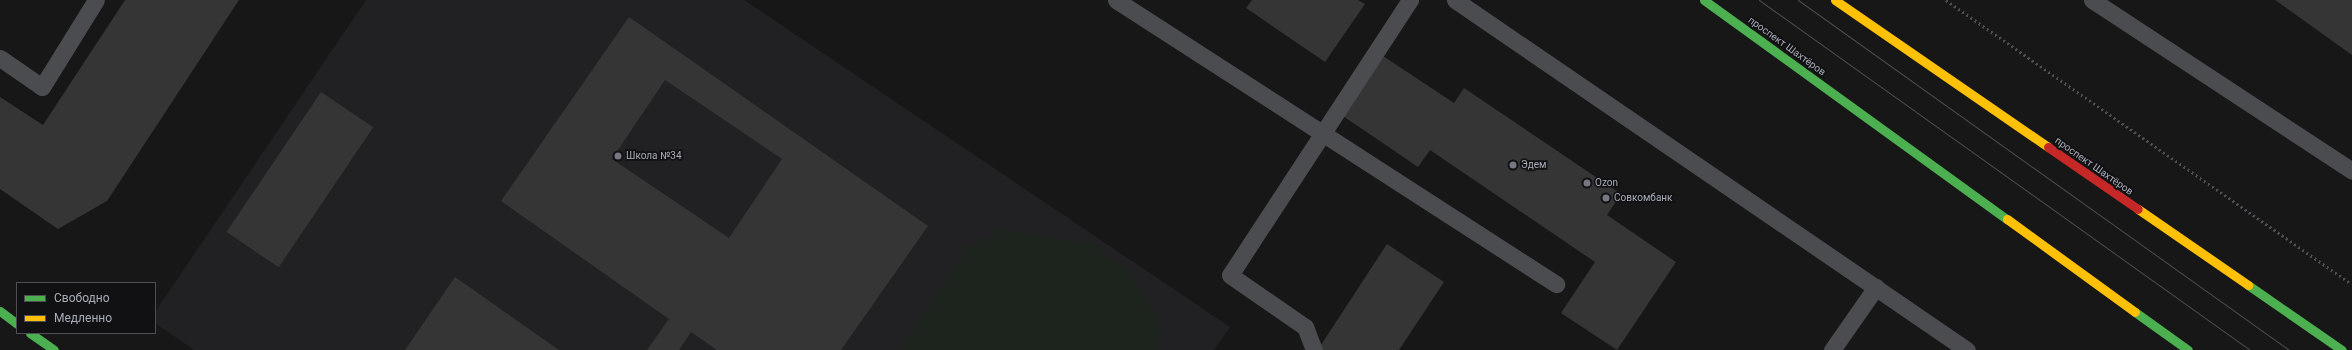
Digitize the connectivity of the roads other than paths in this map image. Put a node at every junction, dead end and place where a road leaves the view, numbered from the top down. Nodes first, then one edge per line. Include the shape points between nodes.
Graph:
1 (96, 0) edge
2 (1116, 0) edge
3 (1410, 0) edge
4 (1455, 0) edge
5 (1704, 0) edge
6 (1835, 0) edge
7 (2092, 0) edge
8 (0, 58) edge
9 (1322, 134) junction
10 (2352, 171) edge
11 (1556, 284) dead end
12 (1876, 287) junction
13 (0, 311) edge
14 (16, 323) edge
15 (31, 334) edge
16 (54, 350) edge
17 (1314, 350) edge
18 (1832, 350) edge
19 (1967, 350) edge
20 (2188, 350) edge
21 (2342, 350) edge

1 - 8 lane via 42,87
2 - 9 lane
3 - 9 lane
4 - 12 lane
5 - 20 main road, проспект Шахтёров
6 - 21 main road, проспект Шахтёров
7 - 10 lane
9 - 11 lane
9 - 17 lane via 1230,275 1305,327
12 - 18 lane
12 - 19 lane
13 - 14 main road
15 - 16 main road

